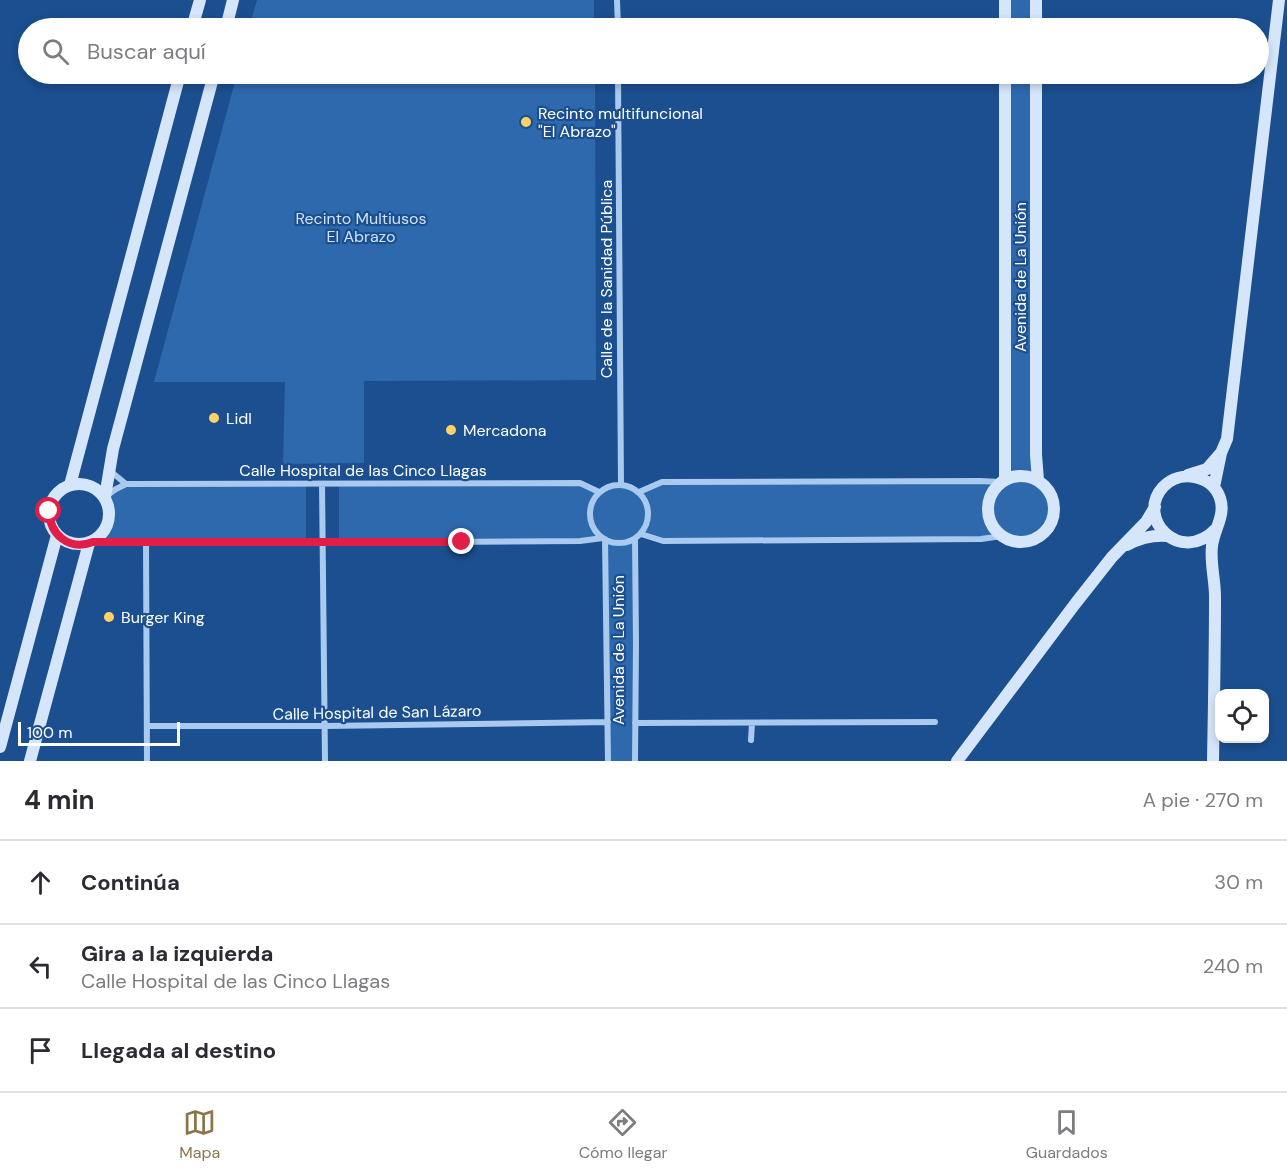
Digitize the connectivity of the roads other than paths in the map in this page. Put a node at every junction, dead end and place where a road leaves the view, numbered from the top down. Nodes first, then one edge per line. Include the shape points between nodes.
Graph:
1 (200, 0) edge
2 (233, 0) edge
3 (617, 0) edge
4 (1005, 0) edge
5 (1036, 0) edge
6 (1279, 0) edge
7 (195, 18) edge
8 (228, 18) edge
9 (618, 18) edge
10 (1005, 18) edge
11 (1036, 18) edge
12 (177, 84) edge
13 (210, 84) edge
14 (618, 84) edge
15 (1005, 84) edge
16 (1036, 84) edge
17 (1221, 453) junction
18 (109, 470) junction
19 (1184, 477) junction
20 (1038, 480) junction
21 (1003, 481) junction
22 (126, 484) junction
23 (322, 484) junction
24 (621, 484) junction
25 (70, 485) junction
26 (1214, 487) junction
27 (599, 492) junction
28 (639, 492) junction
29 (105, 497) junction
30 (1155, 507) junction
31 (1216, 529) junction
32 (641, 534) junction
33 (57, 535) junction
34 (1002, 536) junction
35 (1167, 536) junction
36 (604, 539) junction
37 (635, 539) junction
38 (322, 542) junction
39 (91, 543) junction
40 (146, 543) junction
41 (1188, 543) junction
42 (1112, 557) junction
43 (1213, 571) junction
44 (608, 722) junction
45 (935, 722) dead end
46 (635, 723) junction
47 (752, 723) junction
48 (147, 726) junction
49 (325, 726) junction
50 (751, 740) dead end
51 (0, 747) edge
52 (30, 761) edge
53 (147, 761) edge
54 (324, 761) edge
55 (608, 761) edge
56 (634, 761) edge
57 (957, 761) edge
58 (1213, 761) edge

1 - 7 main road
2 - 8 main road
3 - 9 street
4 - 10 main road
5 - 11 main road
6 - 17 main road via 1227,439
12 - 25 main road
13 - 18 main road
14 - 24 street, Calle de la Sanidad Pública
15 - 21 main road, Avenida de La Unión
16 - 20 main road, Avenida de La Unión
17 - 19 main road via 1207,469
17 - 26 main road
18 - 22 street
18 - 29 main road
19 - 26 main road via 1195,476
19 - 30 main road via 1164,486
20 - 21 main road via 1019,475
20 - 34 main road via 1052,496 1054,507 1046,531 1026,542
21 - 28 street via 662,482
21 - 34 main road via 991,492 987,503 988,517
22 - 23 street, Calle Hospital de las Cinco Llagas
22 - 29 street
23 - 27 street, Calle Hospital de las Cinco Llagas via 580,483
23 - 38 street
24 - 27 street
24 - 28 street
25 - 29 main road via 95,488
25 - 33 main road via 51,502 50,519
26 - 31 main road via 1222,508
27 - 36 street via 593,499 590,517 592,526
28 - 32 street via 649,517
29 - 39 main road via 109,522
30 - 35 main road via 1160,528
30 - 42 main road
31 - 41 main road via 1199,542
31 - 43 main road
32 - 34 street via 663,542
32 - 37 street
33 - 39 main road via 77,545
33 - 51 main road
35 - 41 main road
35 - 42 main road via 1134,541
36 - 37 street via 620,543
36 - 38 street
36 - 44 street, Avenida de La Unión
37 - 46 street, Avenida de La Unión
38 - 40 street
38 - 49 street
39 - 40 street
39 - 52 main road
40 - 48 street
41 - 43 main road via 1205,557
42 - 57 main road
43 - 58 main road
44 - 49 street, Calle Hospital de San Lázaro
44 - 55 street, Avenida de La Unión
45 - 47 street
46 - 47 street
46 - 56 street, Avenida de La Unión
47 - 50 street
48 - 49 street, Calle Hospital de San Lázaro
48 - 53 street
49 - 54 street

